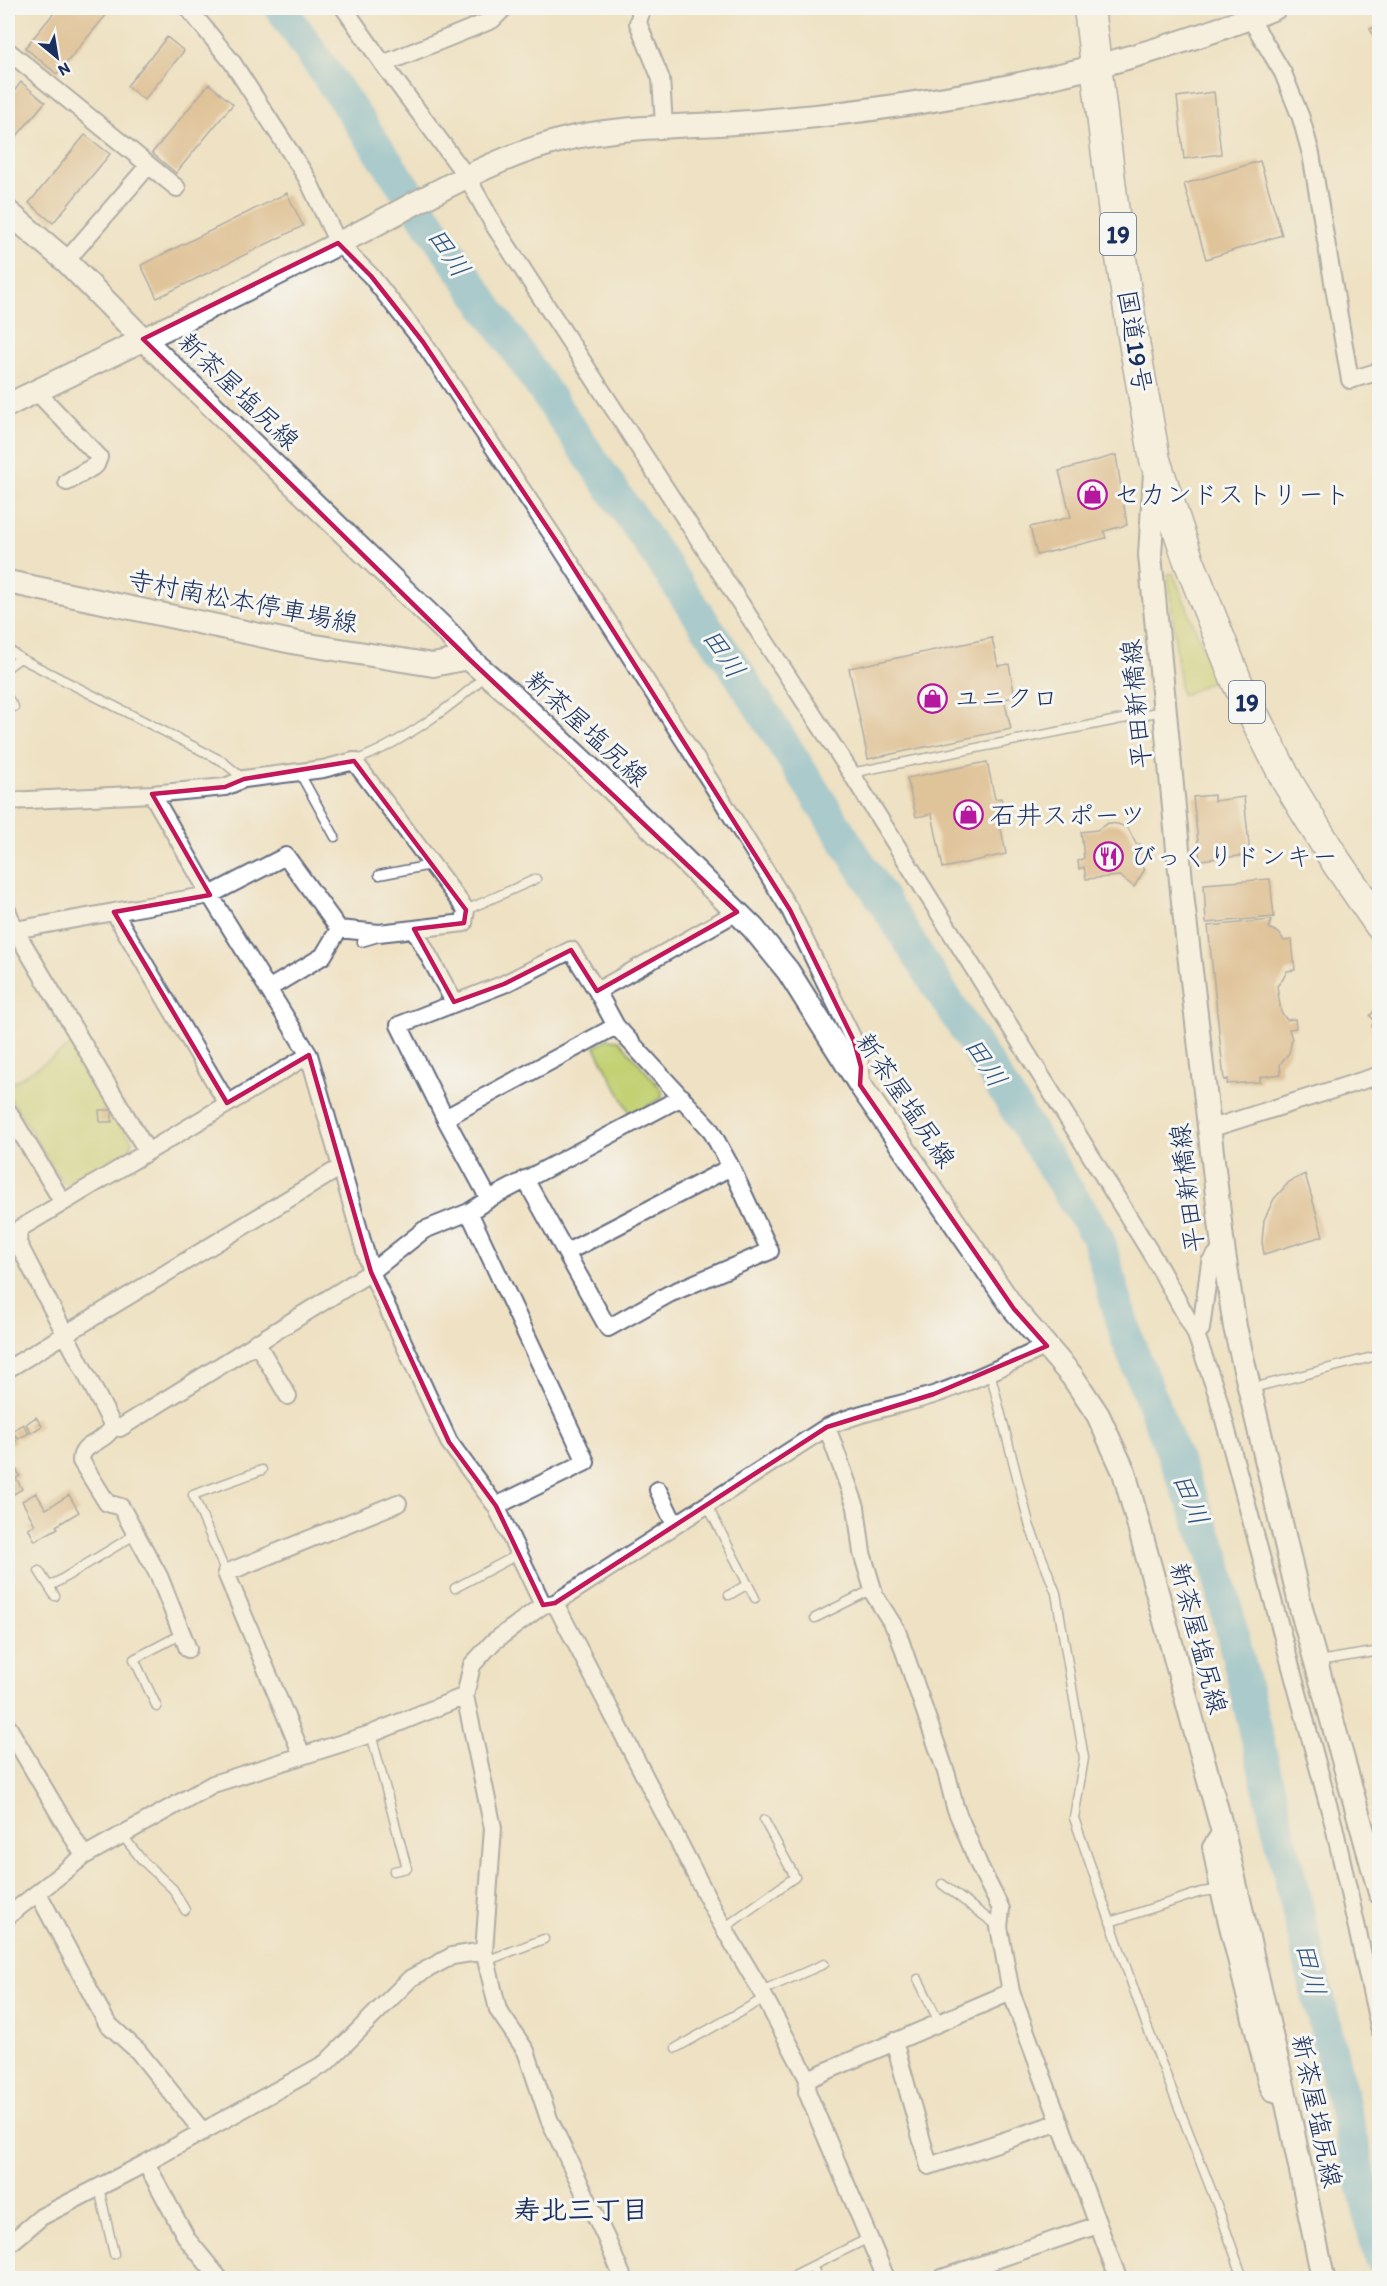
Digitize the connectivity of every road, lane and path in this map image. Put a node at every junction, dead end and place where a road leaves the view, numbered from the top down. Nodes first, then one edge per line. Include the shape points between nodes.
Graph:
1 (188, 8) edge
2 (344, 8) edge
3 (504, 8) edge
4 (642, 8) edge
5 (1089, 8) edge
6 (1275, 8) edge
7 (1250, 18) junction
8 (8, 51) edge
9 (383, 64) junction
10 (1096, 66) junction
11 (664, 125) junction
12 (148, 166) junction
13 (461, 180) junction
14 (177, 188) dead end
15 (8, 212) edge
16 (344, 240) junction
17 (66, 261) junction
18 (143, 339) junction
19 (1380, 372) edge
20 (36, 391) junction
21 (8, 405) edge
22 (1155, 460) junction
23 (67, 482) dead end
24 (8, 582) edge
25 (8, 649) edge
26 (20, 658) junction
27 (468, 658) junction
28 (8, 667) edge
29 (487, 675) junction
30 (8, 698) edge
31 (14, 707) dead end
32 (1166, 711) junction
33 (354, 761) junction
34 (299, 772) junction
35 (851, 773) junction
36 (244, 779) junction
37 (152, 794) junction
38 (8, 800) edge
39 (335, 837) dead end
40 (432, 865) junction
41 (379, 875) dead end
42 (537, 879) dead end
43 (210, 895) junction
44 (466, 910) junction
45 (8, 912) edge
46 (114, 912) junction
47 (737, 912) junction
48 (1380, 925) edge
49 (339, 929) junction
50 (414, 929) junction
51 (393, 932) junction
52 (11, 933) edge
53 (362, 942) dead end
54 (268, 989) junction
55 (597, 990) junction
56 (454, 1002) junction
57 (615, 1026) junction
58 (309, 1055) junction
59 (1380, 1075) edge
60 (860, 1085) junction
61 (682, 1097) junction
62 (227, 1103) junction
63 (8, 1111) edge
64 (445, 1118) junction
65 (1209, 1129) junction
66 (147, 1151) junction
67 (341, 1167) junction
68 (731, 1167) junction
69 (525, 1179) junction
70 (489, 1199) junction
71 (62, 1201) junction
72 (469, 1212) junction
73 (1222, 1247) junction
74 (567, 1252) junction
75 (371, 1272) junction
76 (65, 1332) junction
77 (1195, 1332) junction
78 (256, 1342) junction
79 (1047, 1346) junction
80 (1380, 1355) edge
81 (8, 1369) edge
82 (990, 1372) junction
83 (1249, 1389) junction
84 (288, 1396) dead end
85 (113, 1426) junction
86 (827, 1426) junction
87 (262, 1470) dead end
88 (658, 1490) dead end
89 (398, 1503) dead end
90 (707, 1505) junction
91 (496, 1506) junction
92 (675, 1525) junction
93 (136, 1534) junction
94 (519, 1554) junction
95 (39, 1571) dead end
96 (226, 1573) junction
97 (748, 1584) junction
98 (49, 1587) junction
99 (455, 1588) dead end
100 (873, 1589) junction
101 (729, 1595) dead end
102 (55, 1596) dead end
103 (755, 1598) dead end
104 (549, 1604) junction
105 (815, 1618) dead end
106 (185, 1642) joint
107 (1380, 1651) edge
108 (1315, 1661) junction
109 (465, 1696) junction
110 (157, 1707) dead end
111 (8, 1727) edge
112 (371, 1734) junction
113 (302, 1755) junction
114 (764, 1820) dead end
115 (1222, 1830) junction
116 (122, 1835) junction
117 (84, 1856) junction
118 (394, 1871) dead end
119 (942, 1884) dead end
120 (1219, 1890) junction
121 (38, 1893) junction
122 (1380, 1893) edge
123 (185, 1910) dead end
124 (8, 1916) edge
125 (1110, 1922) junction
126 (999, 1927) junction
127 (724, 1928) junction
128 (544, 1940) dead end
129 (485, 1956) junction
130 (824, 1964) dead end
131 (918, 1979) dead end
132 (1011, 1992) junction
133 (763, 1994) junction
134 (939, 2022) junction
135 (1380, 2031) edge
136 (894, 2041) junction
137 (676, 2048) dead end
138 (808, 2079) junction
139 (1286, 2097) junction
140 (1060, 2122) junction
141 (202, 2132) junction
142 (146, 2163) junction
143 (99, 2188) junction
144 (1098, 2225) junction
145 (869, 2238) junction
146 (8, 2245) edge
147 (114, 2254) dead end
148 (812, 2266) junction
149 (796, 2274) dead end
150 (219, 2278) edge
151 (623, 2278) edge
152 (818, 2278) edge
153 (886, 2278) edge
154 (942, 2278) edge
155 (1118, 2278) edge
156 (1243, 2278) edge
157 (1323, 2278) edge

1 - 16 street via 232,62
2 - 9 street
3 - 9 street via 492,20
4 - 11 street via 638,23 661,79
5 - 10 highway, 国道19号 / 19
6 - 7 main road
7 - 10 main road
7 - 19 street via 1283,73 1311,154 1350,380
8 - 12 street
9 - 13 street
10 - 11 main road via 864,111
10 - 22 highway, 国道19号 / 19 via 1130,318
11 - 13 main road via 572,138 517,155
12 - 14 street
12 - 17 street
13 - 16 main road
13 - 35 street
15 - 17 main road, 新茶屋塩尻線
16 - 18 main road
16 - 60 street via 423,342 559,545 790,910 854,1041 861,1067
17 - 18 main road, 新茶屋塩尻線
18 - 20 main road
18 - 27 main road, 新茶屋塩尻線 via 450,635
20 - 21 main road
20 - 23 street via 99,457 96,465
22 - 32 main road, 平田新橋線 via 1150,555
22 - 48 highway, 19 via 1187,556 1237,682 1288,783 1336,863
24 - 27 main road, 寺村南松本停車場線 via 297,643 433,664
25 - 26 lane
26 - 28 lane
26 - 36 lane via 222,761
27 - 29 main road, 新茶屋塩尻線
29 - 33 lane via 472,690 420,725
29 - 47 main road, 新茶屋塩尻線 via 612,789
30 - 31 lane
32 - 35 lane
32 - 65 main road, 平田新橋線
33 - 34 street
33 - 40 street
34 - 36 street
34 - 39 lane
35 - 77 street via 1075,1130
36 - 37 street via 225,787
37 - 38 street
37 - 43 street
40 - 41 lane
40 - 44 street
42 - 44 lane
43 - 46 street
43 - 49 street via 286,856
43 - 54 street
44 - 50 street via 464,923
45 - 52 street
46 - 52 street
46 - 62 street
47 - 55 street
47 - 60 main road, 新茶屋塩尻線 via 788,971
49 - 51 street
49 - 54 street via 323,956
50 - 51 street
50 - 56 street
51 - 53 lane
52 - 66 street
54 - 58 street
55 - 56 street via 571,950 504,984
55 - 57 street
56 - 64 street via 399,1025
57 - 61 street
57 - 64 street
58 - 62 street
58 - 67 street
59 - 65 street
60 - 79 main road, 新茶屋塩尻線 via 1014,1309
61 - 68 street via 710,1129
61 - 69 street
62 - 66 street
63 - 71 street
64 - 70 street
65 - 73 main road, 平田新橋線
66 - 71 street
67 - 75 street
67 - 76 street
68 - 74 street
68 - 74 street via 770,1251 669,1294 608,1328
69 - 70 street
69 - 74 street
70 - 72 street
71 - 76 street via 19,1229 18,1243
72 - 75 street via 424,1230
72 - 91 street via 586,1462
73 - 77 street via 1210,1262 1201,1329
73 - 83 main road, 平田新橋線 via 1234,1327
75 - 78 street
75 - 91 street via 449,1442
76 - 81 street
76 - 85 street
77 - 135 street via 1217,1394 1331,1816
78 - 84 street
78 - 85 street via 120,1428
79 - 82 street
79 - 115 main road, 新茶屋塩尻線 via 1098,1415 1124,1472
80 - 83 lane
82 - 86 street via 934,1394
82 - 125 lane via 1030,1527 1056,1593 1084,1758 1074,1818
83 - 108 main road, 平田新橋線
85 - 93 street via 109,1435 84,1449 81,1461 107,1503 121,1507
86 - 90 street
86 - 100 street via 856,1507 862,1553
87 - 96 lane via 193,1495
88 - 92 street
89 - 96 street
90 - 92 street
90 - 97 lane
91 - 94 street
92 - 104 street
93 - 98 lane
93 - 106 street via 159,1576
94 - 99 lane
94 - 104 street
95 - 98 lane
96 - 113 street
97 - 101 lane
97 - 103 lane
98 - 102 lane
100 - 105 lane
100 - 126 street via 897,1631 955,1807 1001,1909
104 - 109 street via 493,1642 472,1665
104 - 127 street
106 - 110 lane via 134,1659
107 - 108 lane
108 - 122 main road, 平田新橋線
109 - 112 street
109 - 129 street via 493,1828
111 - 117 street
112 - 113 street
112 - 118 lane via 407,1868
113 - 116 street via 213,1784
114 - 127 lane via 795,1877
115 - 120 street via 1211,1847
115 - 139 main road, 新茶屋塩尻線
116 - 117 street
116 - 123 lane via 173,1889
117 - 121 street
119 - 126 lane
120 - 125 lane via 1201,1892
120 - 139 street via 1267,2084 1271,2092
121 - 124 street
121 - 141 street via 107,2023 138,2051
125 - 156 lane
126 - 132 street
127 - 133 street
128 - 129 lane
129 - 141 street via 452,1956 411,1978 326,2063
129 - 151 street via 498,2010 526,2051 549,2119
130 - 133 lane
131 - 134 lane
132 - 134 street
132 - 140 street
133 - 137 lane
133 - 138 street
134 - 136 street
136 - 138 street
136 - 140 street via 929,2166
138 - 145 street via 807,2092
139 - 157 main road, 新茶屋塩尻線
140 - 144 street
141 - 142 street
142 - 143 street
142 - 150 street via 187,2239
143 - 146 street via 41,2217
143 - 147 lane
144 - 154 street
144 - 155 street
145 - 148 lane
145 - 153 street
148 - 149 lane
148 - 152 lane

